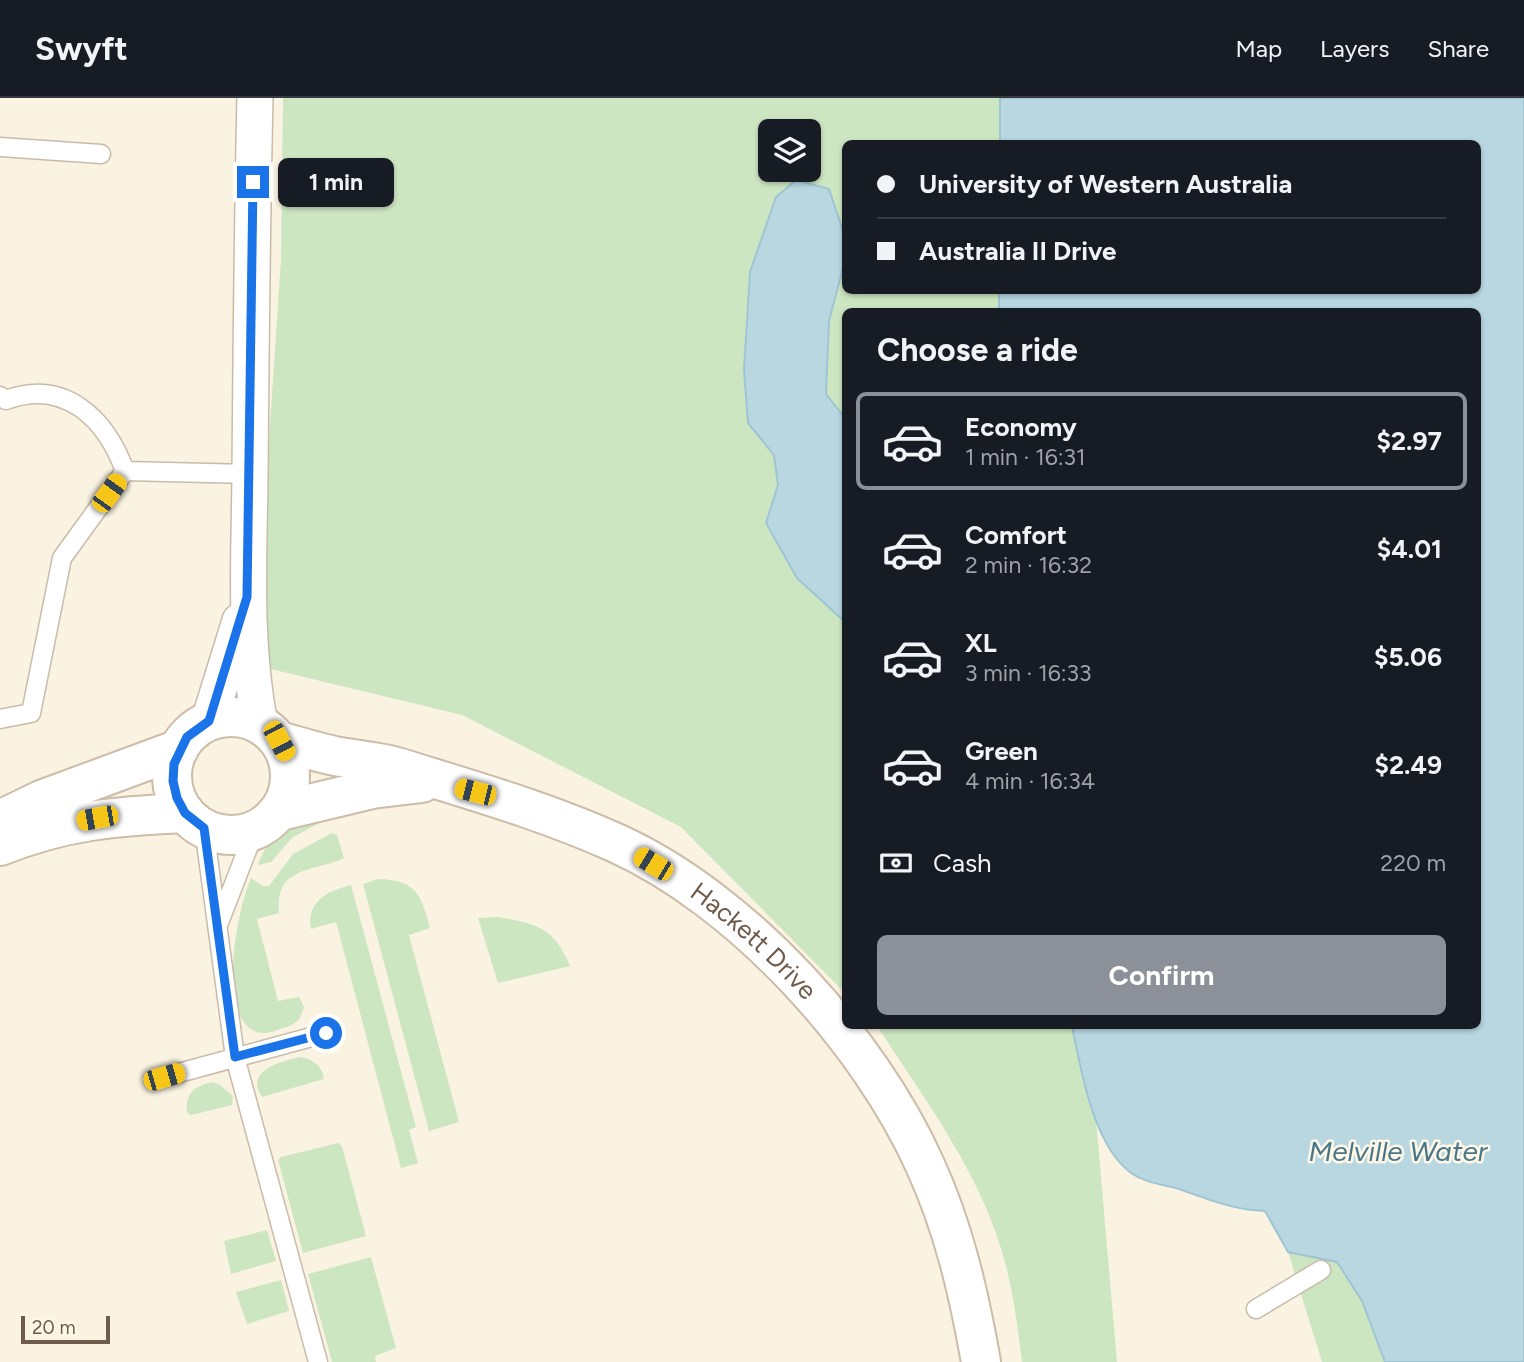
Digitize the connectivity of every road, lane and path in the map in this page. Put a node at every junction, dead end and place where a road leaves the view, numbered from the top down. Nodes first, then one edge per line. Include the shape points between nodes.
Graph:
1 (255, 98) edge
2 (0, 147) edge
3 (101, 154) dead end
4 (0, 396) edge
5 (124, 471) junction
6 (250, 474) junction
7 (247, 597) junction
8 (0, 719) edge
9 (209, 721) junction
10 (269, 733) junction
11 (179, 749) junction
12 (434, 782) junction
13 (0, 820) edge
14 (195, 820) junction
15 (268, 820) junction
16 (0, 846) edge
17 (218, 925) junction
18 (326, 1033) dead end
19 (235, 1057) junction
20 (164, 1077) dead end
21 (1321, 1269) dead end
22 (1256, 1309) dead end
23 (318, 1362) edge
24 (981, 1362) edge

1 - 6 street
2 - 3 lane
4 - 5 lane via 6,400 22,394 53,393 82,408 115,444
5 - 6 lane
5 - 8 lane via 62,558 31,713
6 - 7 street
7 - 9 street
7 - 10 street via 251,679
9 - 10 main road via 235,717
9 - 11 main road
10 - 12 main road, Hackett Drive via 334,756 396,767
10 - 15 main road via 287,757 290,776
11 - 13 main road
11 - 14 main road via 173,781 177,798
12 - 15 main road, Hackett Drive via 372,789
12 - 24 main road, Hackett Drive via 496,797 630,851 696,891 737,923 821,1006 898,1112 925,1164 956,1248
14 - 15 main road via 220,834 238,835
14 - 16 main road via 121,816 60,825
14 - 17 lane
15 - 17 lane
17 - 19 lane
18 - 19 lane
19 - 20 lane
19 - 23 lane
21 - 22 lane

